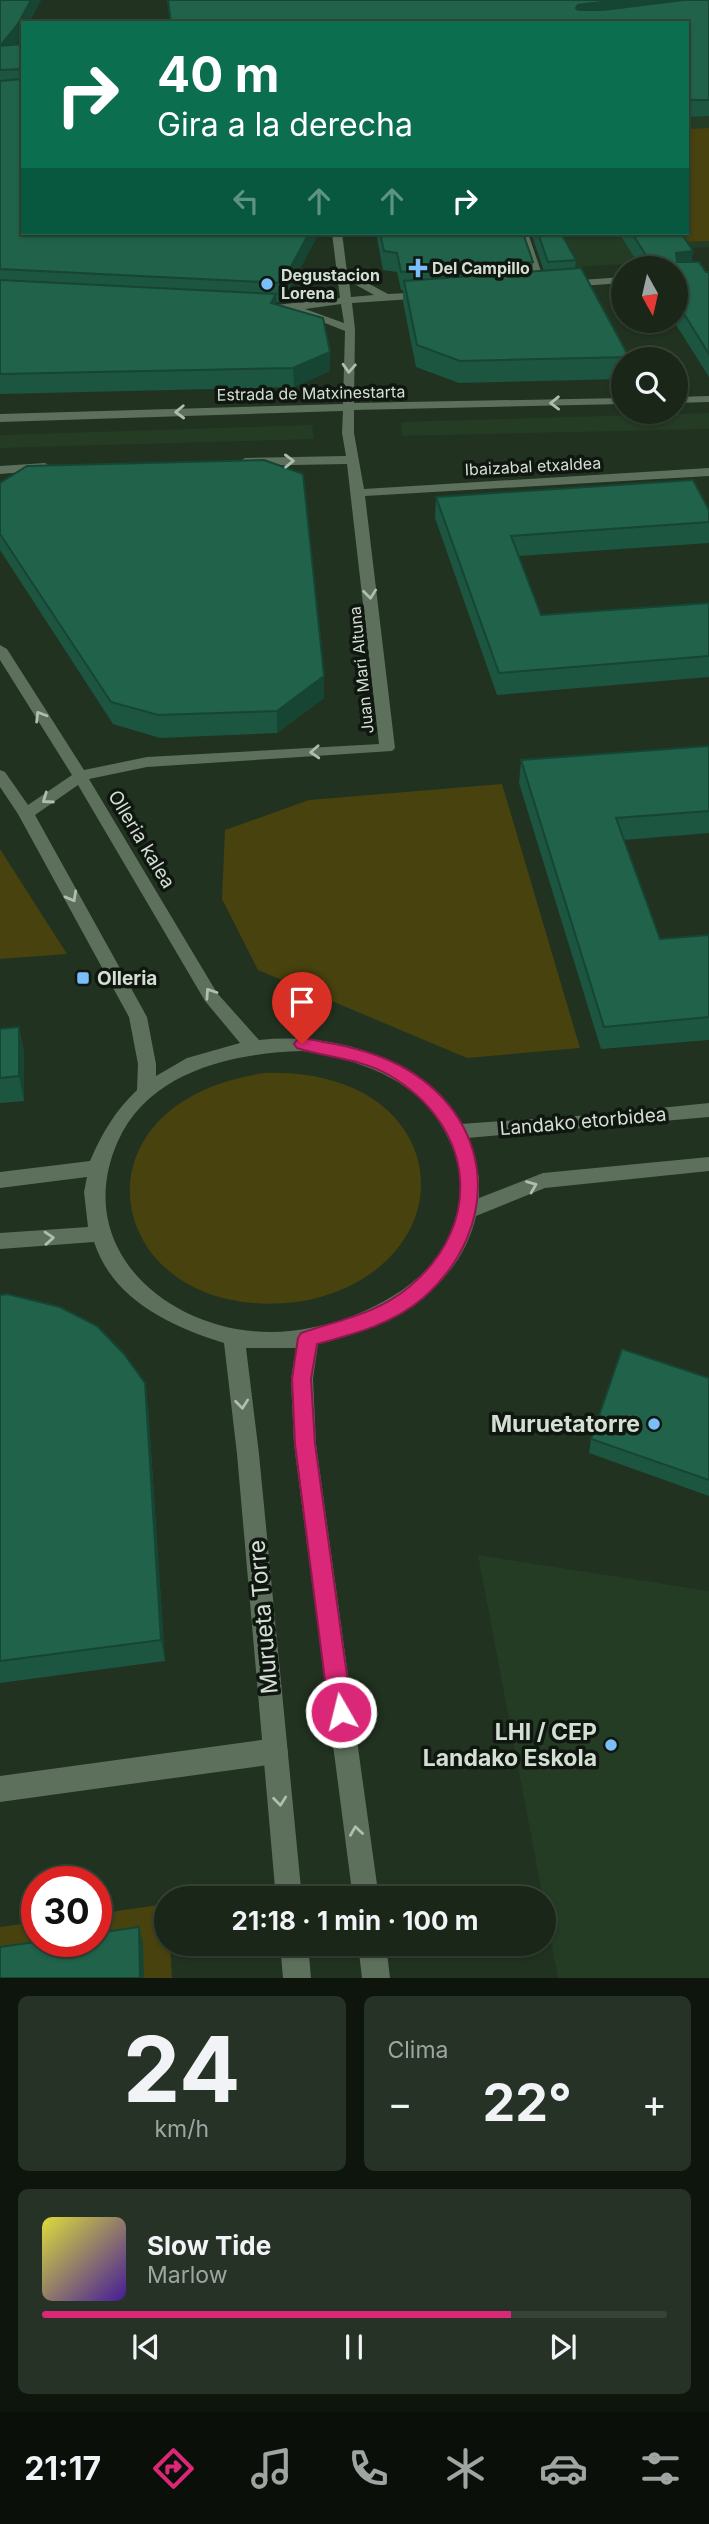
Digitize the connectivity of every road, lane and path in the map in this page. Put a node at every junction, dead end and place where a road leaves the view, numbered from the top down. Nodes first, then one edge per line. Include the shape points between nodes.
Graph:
1 (337, 235) edge
2 (524, 235) edge
3 (342, 273) junction
4 (611, 281) edge
5 (541, 286) junction
6 (528, 287) edge
7 (440, 294) edge
8 (387, 298) junction
9 (347, 300) junction
10 (259, 307) edge
11 (293, 308) junction
12 (350, 329) junction
13 (688, 400) edge
14 (709, 400) edge
15 (611, 401) edge
16 (348, 407) junction
17 (0, 418) edge
18 (351, 460) junction
19 (229, 463) edge
20 (65, 467) edge
21 (0, 470) edge
22 (709, 472) edge
23 (359, 493) junction
24 (0, 649) edge
25 (0, 775) edge
26 (80, 775) junction
27 (26, 814) junction
28 (253, 1046) junction
29 (146, 1092) junction
30 (709, 1110) edge
31 (457, 1131) junction
32 (709, 1164) edge
33 (96, 1168) junction
34 (0, 1180) edge
35 (468, 1211) junction
36 (99, 1234) junction
37 (0, 1241) edge
38 (234, 1336) junction
39 (308, 1338) junction
40 (275, 1751) junction
41 (0, 1789) edge
42 (288, 1886) edge
43 (364, 1886) edge
44 (295, 1956) edge
45 (373, 1956) edge
46 (298, 1978) edge
47 (376, 1978) edge

1 - 3 street, Juan Mari Altuna
2 - 5 street
3 - 8 street
3 - 9 street, Juan Mari Altuna
4 - 5 street
5 - 6 street
7 - 8 street
8 - 9 street
9 - 11 street
9 - 12 street, Juan Mari Altuna
10 - 11 street
11 - 12 street
12 -> 16 street, Juan Mari Altuna
13 - 14 street
15 -> 16 street, Estrada de Matxinestarta
16 -> 17 street, Estrada de Matxinestarta
16 - 18 street, Juan Mari Altuna
19 -> 18 street
18 - 23 street, Juan Mari Altuna
20 - 21 street
22 - 23 street, Ibaizabal etxaldea
23 -> 26 street, Juan Mari Altuna via 387,748 147,762
26 -> 24 street, Olleria kalea
25 - 27 street
26 -> 27 street, Juan Mari Altuna
28 -> 26 street, Olleria kalea via 211,997
27 -> 29 street via 138,1017 147,1064
28 - 29 street via 177,1070
28 - 31 street via 302,1044 351,1052 394,1070 430,1097
29 - 33 street via 114,1127
30 - 31 street, Landako etorbidea
31 - 35 street via 470,1170
35 -> 32 street via 543,1181
33 - 34 street
33 - 36 street via 92,1201
35 - 39 street via 450,1256 415,1293 366,1322
37 -> 36 street
36 - 38 street via 125,1279 172,1316
38 - 39 street
38 -> 40 street, Murueta Torre
43 -> 39 street via 305,1444 302,1379
40 - 41 street
40 -> 42 street, Murueta Torre
44 - 46 street
45 - 47 street

